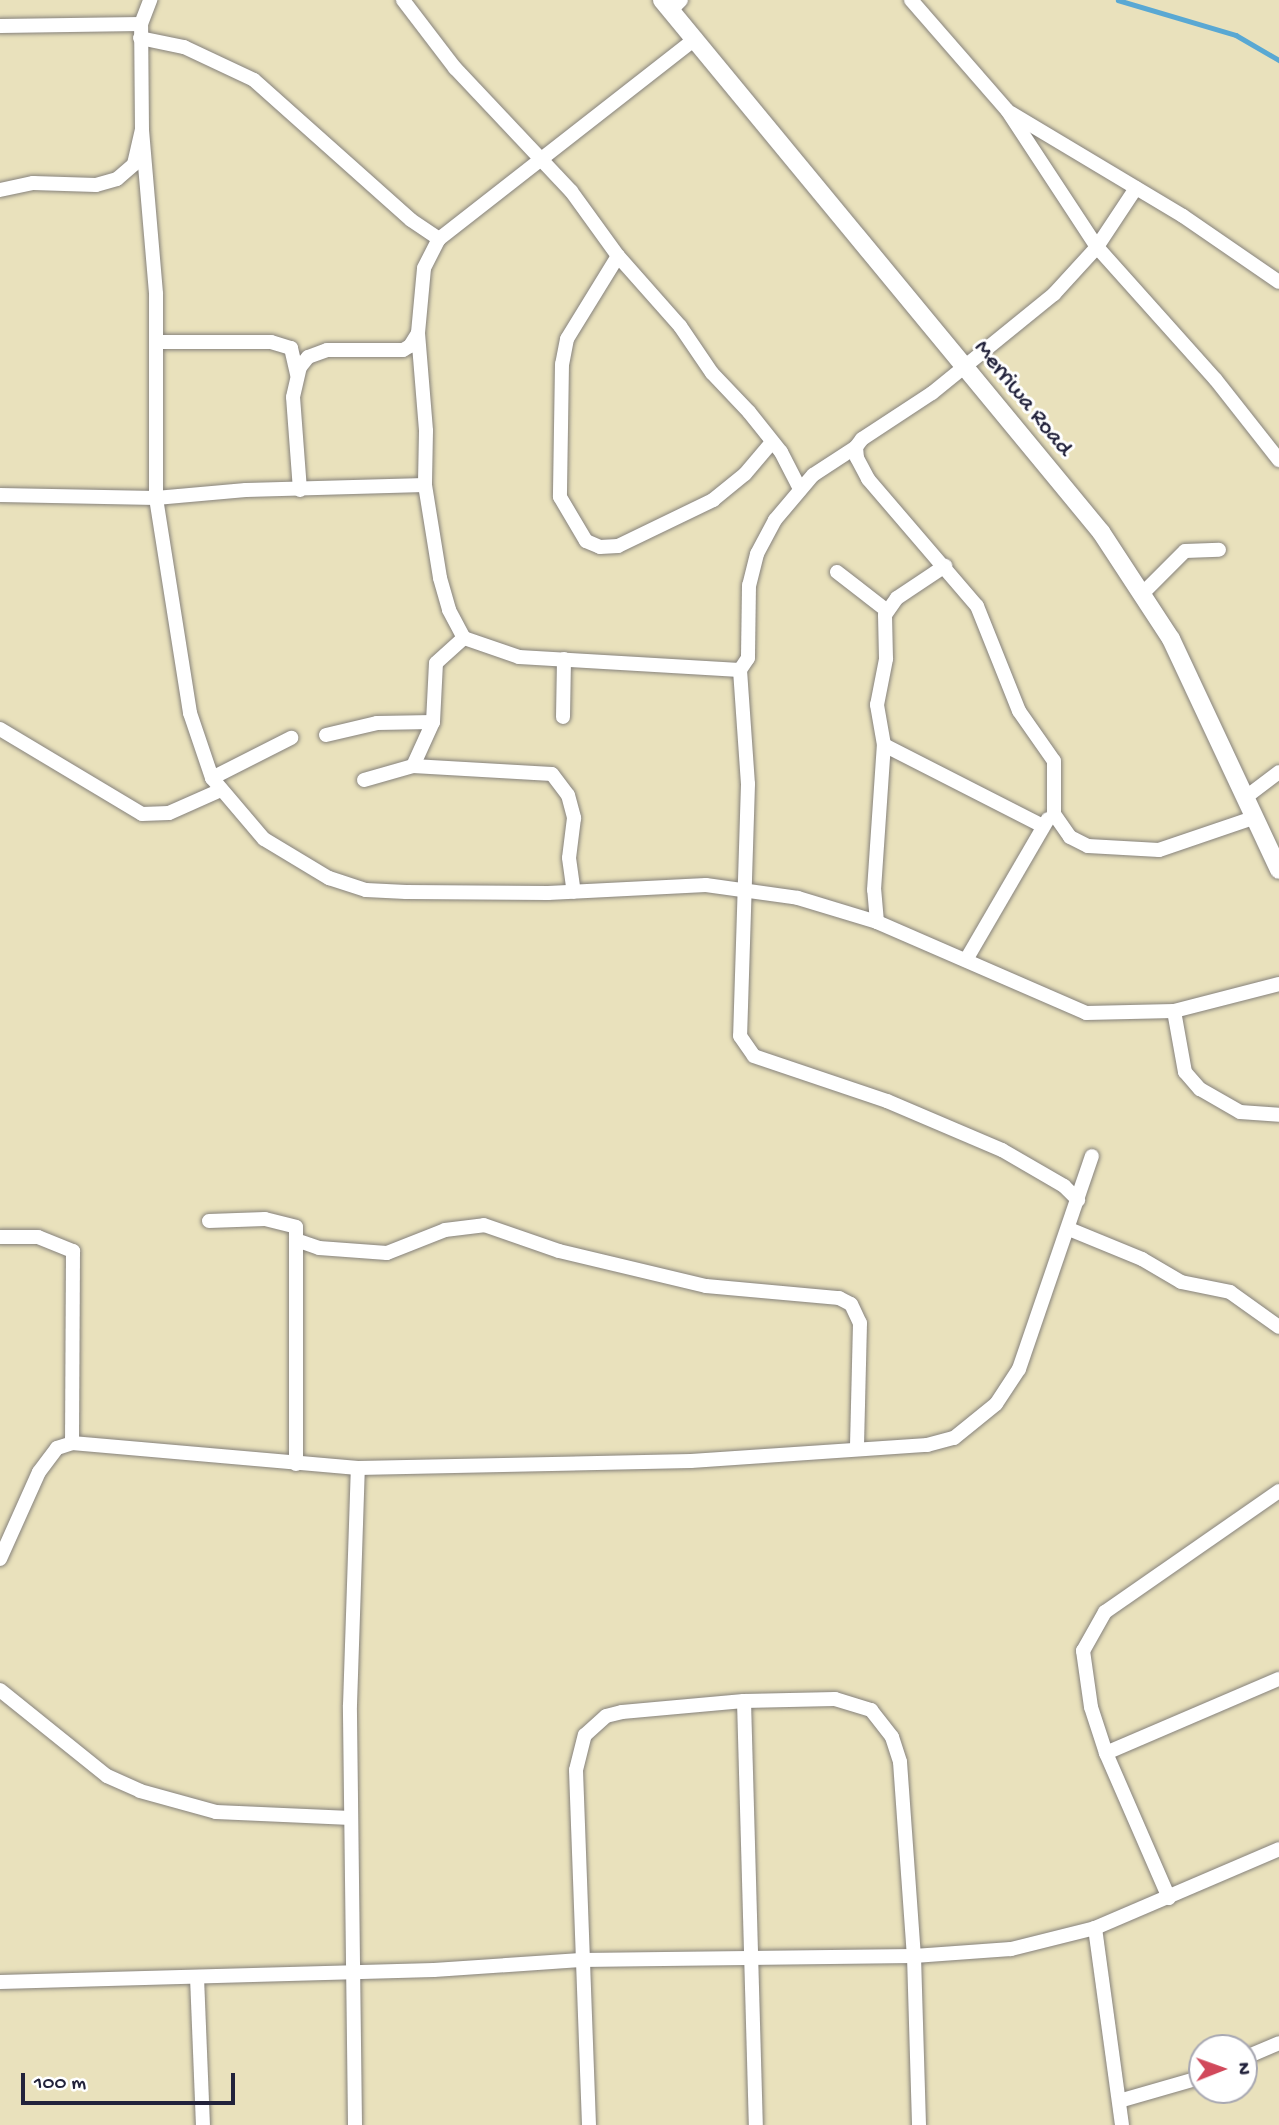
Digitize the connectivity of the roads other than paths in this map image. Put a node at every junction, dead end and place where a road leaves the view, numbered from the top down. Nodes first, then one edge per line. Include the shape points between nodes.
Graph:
1 (150, 0) edge
2 (403, 0) edge
3 (911, 0) edge
4 (671, 3) edge
5 (0, 26) edge
6 (140, 31) junction
7 (696, 38) junction
8 (1007, 110) junction
9 (142, 130) junction
10 (542, 159) junction
11 (1136, 188) junction
12 (0, 190) edge
13 (439, 239) junction
14 (1097, 247) junction
15 (618, 256) junction
16 (1279, 282) edge
17 (418, 333) junction
18 (156, 342) junction
19 (964, 368) junction
20 (297, 374) junction
21 (772, 442) junction
22 (856, 447) junction
23 (1279, 460) edge
24 (425, 485) junction
25 (800, 489) junction
26 (300, 490) junction
27 (0, 495) edge
28 (156, 498) junction
29 (1219, 550) dead end
30 (945, 566) junction
31 (836, 572) dead end
32 (1143, 593) junction
33 (887, 610) junction
34 (464, 638) junction
35 (564, 659) junction
36 (740, 670) junction
37 (563, 717) dead end
38 (433, 722) junction
39 (0, 729) edge
40 (326, 735) dead end
41 (291, 738) dead end
42 (884, 744) junction
43 (413, 766) junction
44 (1279, 772) edge
45 (212, 778) junction
46 (364, 780) dead end
47 (221, 790) junction
48 (1245, 797) junction
49 (1054, 814) junction
50 (1256, 817) junction
51 (1041, 825) junction
52 (1279, 870) edge
53 (742, 890) junction
54 (574, 892) junction
55 (877, 922) junction
56 (967, 960) junction
57 (1279, 984) edge
58 (1174, 1011) junction
59 (1279, 1115) edge
60 (1092, 1156) dead end
61 (1078, 1200) junction
62 (209, 1221) dead end
63 (1069, 1229) junction
64 (0, 1237) edge
65 (299, 1241) junction
66 (1279, 1327) edge
67 (72, 1443) junction
68 (857, 1448) junction
69 (296, 1464) junction
70 (358, 1468) junction
71 (1279, 1490) edge
72 (0, 1559) edge
73 (1279, 1679) edge
74 (0, 1690) edge
75 (744, 1701) junction
76 (1106, 1754) junction
77 (351, 1818) junction
78 (1279, 1849) edge
79 (1169, 1898) junction
80 (1096, 1928) junction
81 (914, 1956) junction
82 (750, 1957) junction
83 (581, 1960) junction
84 (354, 1973) junction
85 (197, 1977) junction
86 (0, 1982) edge
87 (1279, 2043) edge
88 (1258, 2052) edge
89 (1188, 2081) edge
90 (1119, 2101) junction
91 (203, 2125) edge
92 (355, 2125) edge
93 (589, 2125) edge
94 (756, 2125) edge
95 (919, 2125) edge
96 (1122, 2125) edge

1 - 6 street
2 - 10 street via 455,68
3 - 8 street
4 - 7 street, Merriwa Road
5 - 6 street
6 - 9 street
6 - 13 street via 254,80 411,220
7 - 10 street
7 - 19 street, Merriwa Road
8 - 11 street
8 - 14 street
9 - 12 street via 134,164 117,179 96,185 33,183
9 - 18 street
10 - 13 street
10 - 15 street
11 - 14 street
11 - 16 street
13 - 17 street via 424,268
14 - 19 street via 1054,294
14 - 23 street via 1216,380
15 - 21 street
15 - 21 street via 567,339 562,364 559,498 586,541 600,547 618,546 713,500 745,474
17 - 20 street via 404,350 318,353 305,361
17 - 24 street via 426,419
18 - 20 street via 271,342 291,348
18 - 28 street
19 - 22 street
19 - 32 street, Merriwa Road via 1101,532
20 - 26 street via 293,397
21 - 25 street
22 - 25 street
22 - 30 street via 868,479
24 - 26 street
24 - 34 street via 440,579
25 - 36 street via 757,554 747,606 748,658
26 - 28 street
27 - 28 street
28 - 45 street via 190,713
29 - 32 street via 1185,551
30 - 33 street via 897,598
30 - 49 street via 980,612 1019,711 1054,761
31 - 33 street
32 - 48 street, Merriwa Road via 1171,639
33 - 42 street via 886,659 877,705
34 - 35 street via 519,657
34 - 38 street via 436,663
35 - 36 street
35 - 37 street
36 - 53 street via 748,784
38 - 40 street via 377,723
38 - 43 street
39 - 47 street via 142,814 169,813
41 - 45 street
42 - 51 street
42 - 55 street via 874,877
43 - 46 street
43 - 54 street via 552,774 568,795 574,818 569,858
44 - 48 street
45 - 47 street
47 - 54 street via 264,839 329,878 366,890
48 - 50 street, Merriwa Road
49 - 50 street via 1075,841 1119,849 1171,847
49 - 51 street
50 - 52 street, Merriwa Road
51 - 56 street
53 - 54 street via 706,885
53 - 55 street via 798,898
53 - 61 street via 740,1036 747,1049 967,1134 1024,1161
55 - 56 street
56 - 58 street via 1086,1013
57 - 58 street
58 - 59 street via 1185,1072 1200,1089 1240,1112
60 - 61 street
61 - 63 street
62 - 65 street via 282,1220 296,1227
63 - 66 street via 1142,1259 1181,1282 1230,1292
63 - 68 street via 1019,1369 996,1404 971,1428 935,1444
64 - 67 street via 45,1238 73,1251
65 - 68 street via 319,1248 387,1253 445,1230 484,1225 559,1251 706,1286 839,1298 851,1304 860,1323
65 - 69 street
67 - 69 street
67 - 72 street via 57,1448 39,1472
68 - 70 street via 691,1461
69 - 70 street
70 - 77 street
71 - 76 street via 1105,1612 1091,1631 1083,1651 1091,1707
73 - 76 street
74 - 77 street via 107,1776 140,1791 216,1812
75 - 81 street via 855,1702 885,1725 900,1762
75 - 82 street
75 - 83 street via 614,1714 585,1735 576,1770
76 - 79 street
77 - 84 street
78 - 79 street
79 - 80 street
80 - 81 street via 1011,1949
80 - 90 street
81 - 82 street
81 - 95 street
82 - 83 street
82 - 94 street
83 - 84 street
83 - 93 street
84 - 85 street
84 - 92 street
85 - 86 street
85 - 91 street
87 - 88 street
89 - 90 street
90 - 96 street

